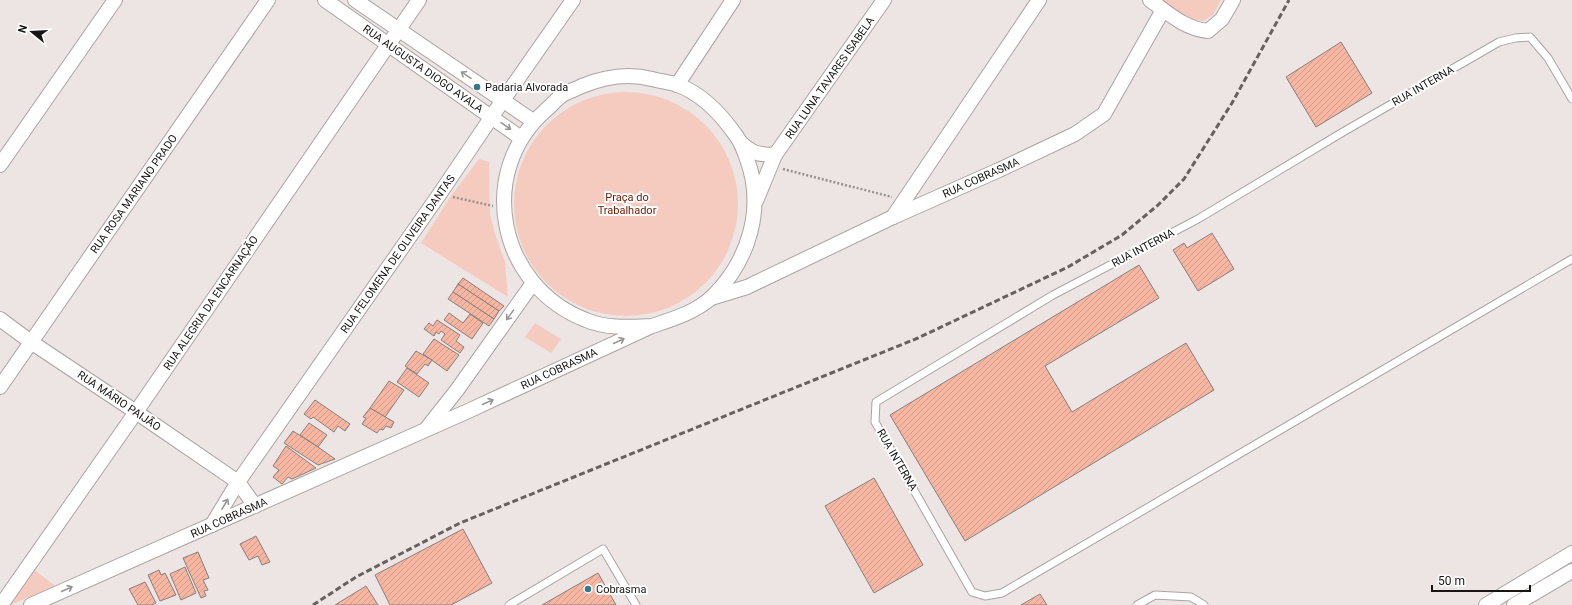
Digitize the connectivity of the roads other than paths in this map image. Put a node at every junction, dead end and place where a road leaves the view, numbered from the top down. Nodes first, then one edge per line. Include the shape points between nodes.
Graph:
1 (115, 0) edge
2 (268, 0) edge
3 (325, 0) edge
4 (355, 0) edge
5 (419, 0) edge
6 (573, 0) edge
7 (733, 0) edge
8 (884, 0) edge
9 (1039, 0) edge
10 (1150, 0) edge
11 (1233, 0) edge
12 (1163, 10) junction
13 (399, 29) junction
14 (389, 44) junction
15 (676, 85) junction
16 (1572, 99) edge
17 (503, 100) junction
18 (492, 117) junction
19 (533, 121) junction
20 (521, 138) junction
21 (741, 143) junction
22 (773, 160) junction
23 (0, 165) edge
24 (755, 202) junction
25 (893, 217) junction
26 (1572, 259) edge
27 (734, 272) junction
28 (532, 283) junction
29 (747, 287) junction
30 (711, 298) junction
31 (0, 319) edge
32 (652, 326) junction
33 (31, 342) junction
34 (0, 387) edge
35 (457, 390) junction
36 (136, 412) junction
37 (466, 412) junction
38 (427, 429) junction
39 (238, 482) junction
40 (255, 506) junction
41 (212, 525) junction
42 (1572, 553) edge
43 (1572, 571) edge
44 (1191, 597) junction
45 (0, 605) edge
46 (31, 605) edge
47 (509, 605) edge
48 (636, 605) edge
49 (1137, 605) edge
50 (1194, 605) edge
51 (1204, 605) edge
52 (1486, 605) edge
53 (1514, 605) edge

1 - 23 street
2 - 33 street, RUA ROSA MARIANO PRADO
3 - 14 street, RUA AUGUSTA DIOGO AYALA
4 - 13 street, RUA AUGUSTA DIOGO AYALA
5 - 13 street, RUA ALEGRIA DA ENCARNAÇÃO
6 - 17 street, RUA FELOMENA DE OLIVEIRA DANTAS
7 - 15 street
8 - 22 street, RUA LUNA TAVARES ISABELA
9 - 25 street
10 - 12 street
11 - 12 street via 1222,19 1208,31 1187,26
12 - 25 street, RUA COBRASMA via 1104,114 1075,134
13 - 14 street, RUA ALEGRIA DA ENCARNAÇÃO
17 -> 13 street, RUA AUGUSTA DIOGO AYALA
14 - 18 street, RUA AUGUSTA DIOGO AYALA
14 - 36 street, RUA ALEGRIA DA ENCARNAÇÃO
15 - 19 street via 638,76 599,79 563,95
15 - 21 street via 702,99 724,118
16 - 26 lane, RUA INTERNA via 1548,58 1530,37 1499,42 1198,219 1053,295 876,402 875,422 972,592 985,596 1002,593
17 - 18 street, RUA FELOMENA DE OLIVEIRA DANTAS
17 - 19 street, RUA AUGUSTA DIOGO AYALA
18 -> 20 street, RUA AUGUSTA DIOGO AYALA
18 - 39 street, RUA FELOMENA DE OLIVEIRA DANTAS
19 - 20 street
20 - 28 street via 511,160 505,184 504,209 506,229 512,248
21 - 22 street via 752,152
21 - 24 street via 752,172
22 - 24 street, RUA LUNA TAVARES ISABELA
24 - 27 street via 750,238
25 - 29 street, RUA COBRASMA
27 - 29 street
27 - 30 street
28 - 32 street via 557,305 586,321 619,328
28 -> 35 street, RUA COBRASMA
29 - 30 street, RUA COBRASMA
30 - 32 street via 683,316
31 - 33 street, RUA MÁRIO PAIJÃO
37 -> 32 street, RUA COBRASMA
33 - 34 street, RUA ROSA MARIANO PRADO
33 - 36 street, RUA MÁRIO PAIJÃO
35 - 37 street via 457,402 460,409
35 - 38 street, RUA COBRASMA
36 - 39 street, RUA MÁRIO PAIJÃO
36 - 45 street, RUA ALEGRIA DA ENCARNAÇÃO
37 - 38 street, RUA COBRASMA
38 - 40 street, RUA COBRASMA
39 - 40 street
41 -> 39 street, RUA FELOMENA DE OLIVEIRA DANTAS
40 - 41 street, RUA COBRASMA
46 -> 41 street, RUA COBRASMA
42 - 52 street
43 - 53 street
44 - 49 lane via 1155,596
44 - 50 lane
44 - 51 lane
47 - 48 lane via 603,549

